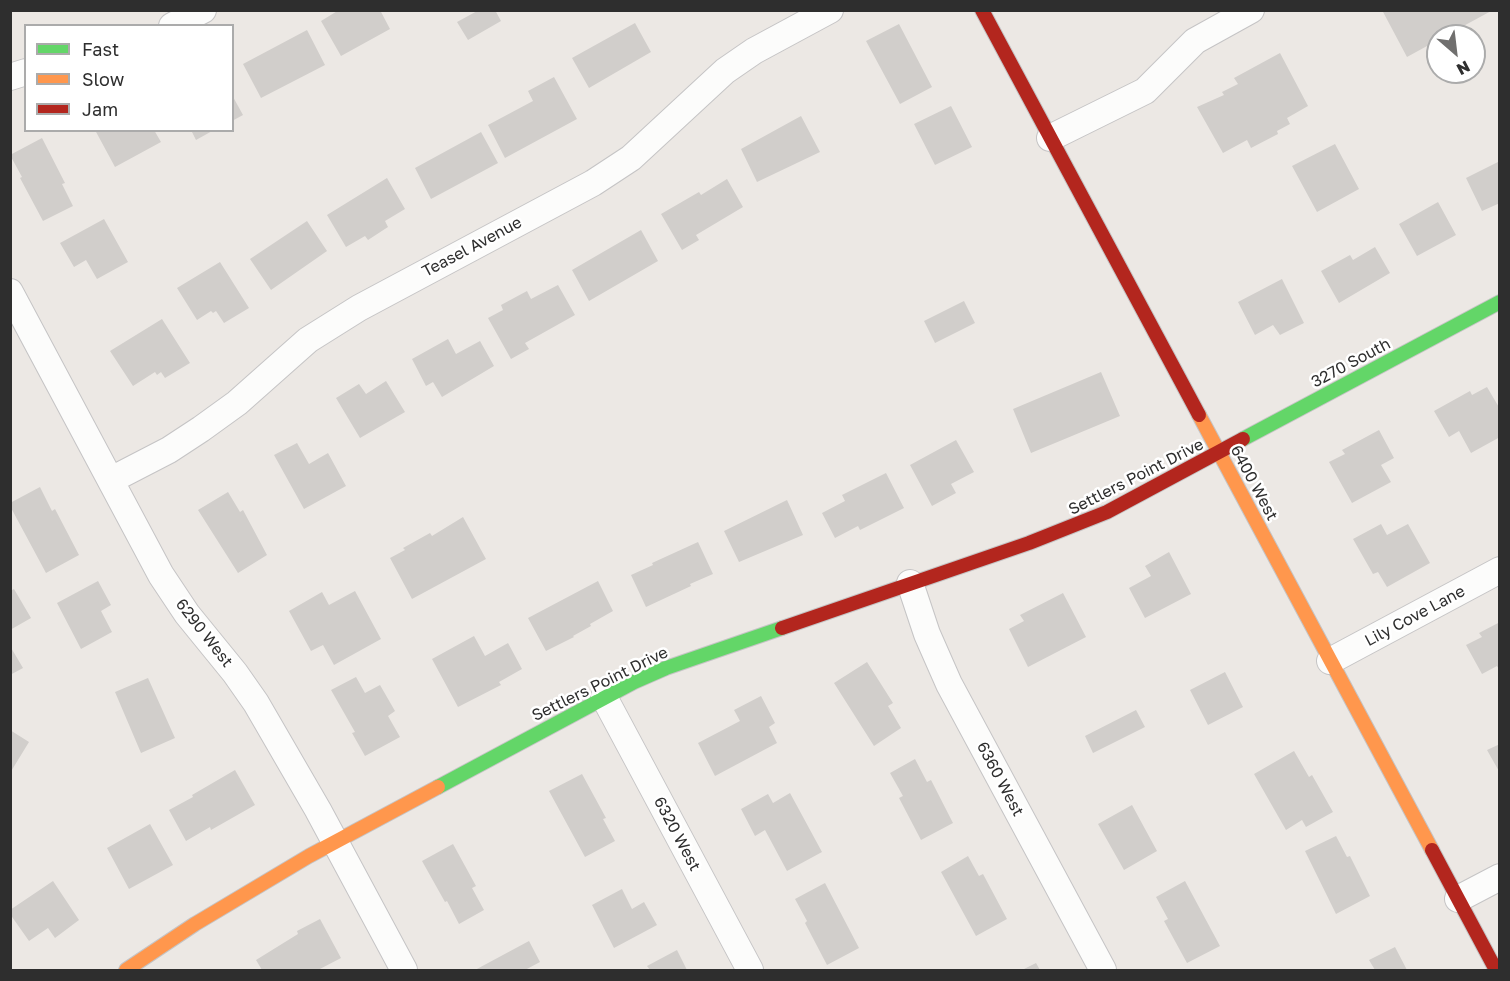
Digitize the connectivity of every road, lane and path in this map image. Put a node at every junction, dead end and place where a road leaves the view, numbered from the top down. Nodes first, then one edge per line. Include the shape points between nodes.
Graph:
1 (203, 10) edge
2 (830, 10) edge
3 (982, 10) edge
4 (1251, 10) edge
5 (176, 24) edge
6 (1050, 138) junction
7 (10, 292) edge
8 (1500, 302) edge
9 (1219, 453) junction
10 (111, 480) junction
11 (1500, 570) edge
12 (910, 583) junction
13 (1330, 661) junction
14 (604, 697) junction
15 (335, 842) junction
16 (1500, 876) edge
17 (1458, 899) junction
18 (126, 970) edge
19 (404, 970) edge
20 (750, 970) edge
21 (1103, 970) edge
22 (1496, 970) edge

1 - 5 street
2 - 10 street, Teasel Avenue via 725,71 631,158 592,183 359,308 308,340 237,403 201,429
3 - 6 street, 6400 West
4 - 6 street via 1195,41 1145,92
6 - 9 street, 6400 West
7 - 10 street, 6290 West
8 - 9 street, 3270 South
9 - 12 street, Settlers Point Drive via 1069,528
9 - 13 street, 6400 West
10 - 15 street, 6290 West via 174,594 246,687
11 - 13 street, Lily Cove Lane
12 - 14 street, Settlers Point Drive via 666,668
12 - 21 street, 6360 West via 949,684
13 - 17 street, 6400 West
14 - 15 street, Settlers Point Drive
14 - 20 street, 6320 West
15 - 18 street, Settlers Point Drive via 195,924
15 - 19 street, 6290 West
16 - 17 street
17 - 22 street, 6400 West

